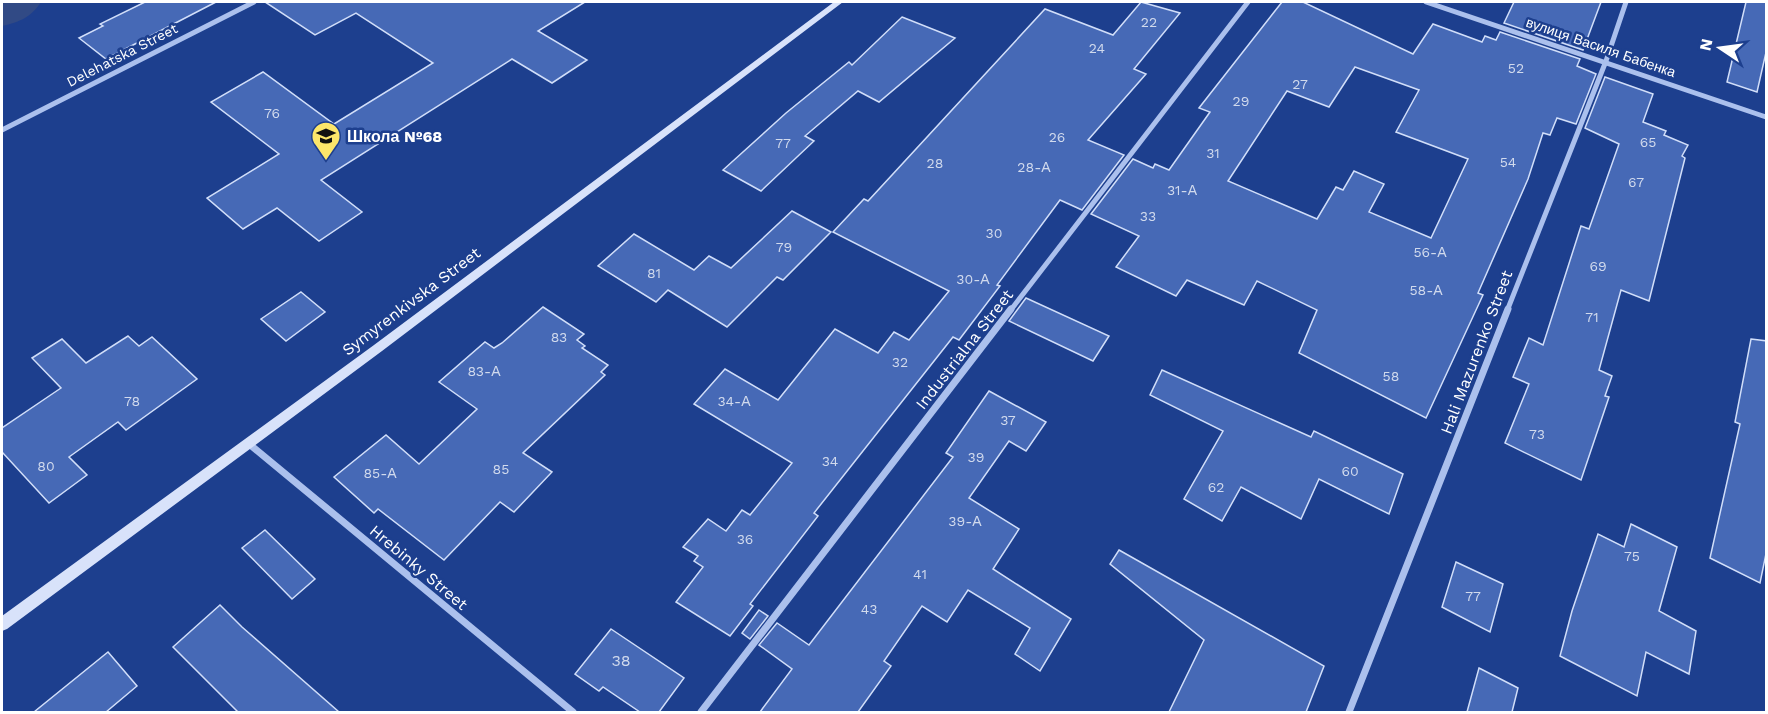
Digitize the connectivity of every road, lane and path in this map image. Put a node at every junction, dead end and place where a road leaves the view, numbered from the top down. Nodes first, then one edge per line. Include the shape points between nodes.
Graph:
1 (254, 2) edge
2 (839, 2) edge
3 (1248, 2) edge
4 (1426, 2) edge
5 (1626, 2) edge
6 (1606, 61) junction
7 (1767, 117) edge
8 (2, 130) edge
9 (248, 443) junction
10 (2, 624) edge
11 (573, 712) edge
12 (701, 712) edge
13 (1349, 712) edge

1 - 8 street, Delehatska Street
2 - 9 main road, Symyrenkivska Street
3 - 12 street, Industrialna Street
4 - 6 street, вулиця Василя Бабенка
5 - 6 street, Hali Mazurenko Street
6 - 7 street, вулиця Василя Бабенка
6 - 13 street, Hali Mazurenko Street
9 - 10 main road, Symyrenkivska Street
9 - 11 street, Hrebinky Street

